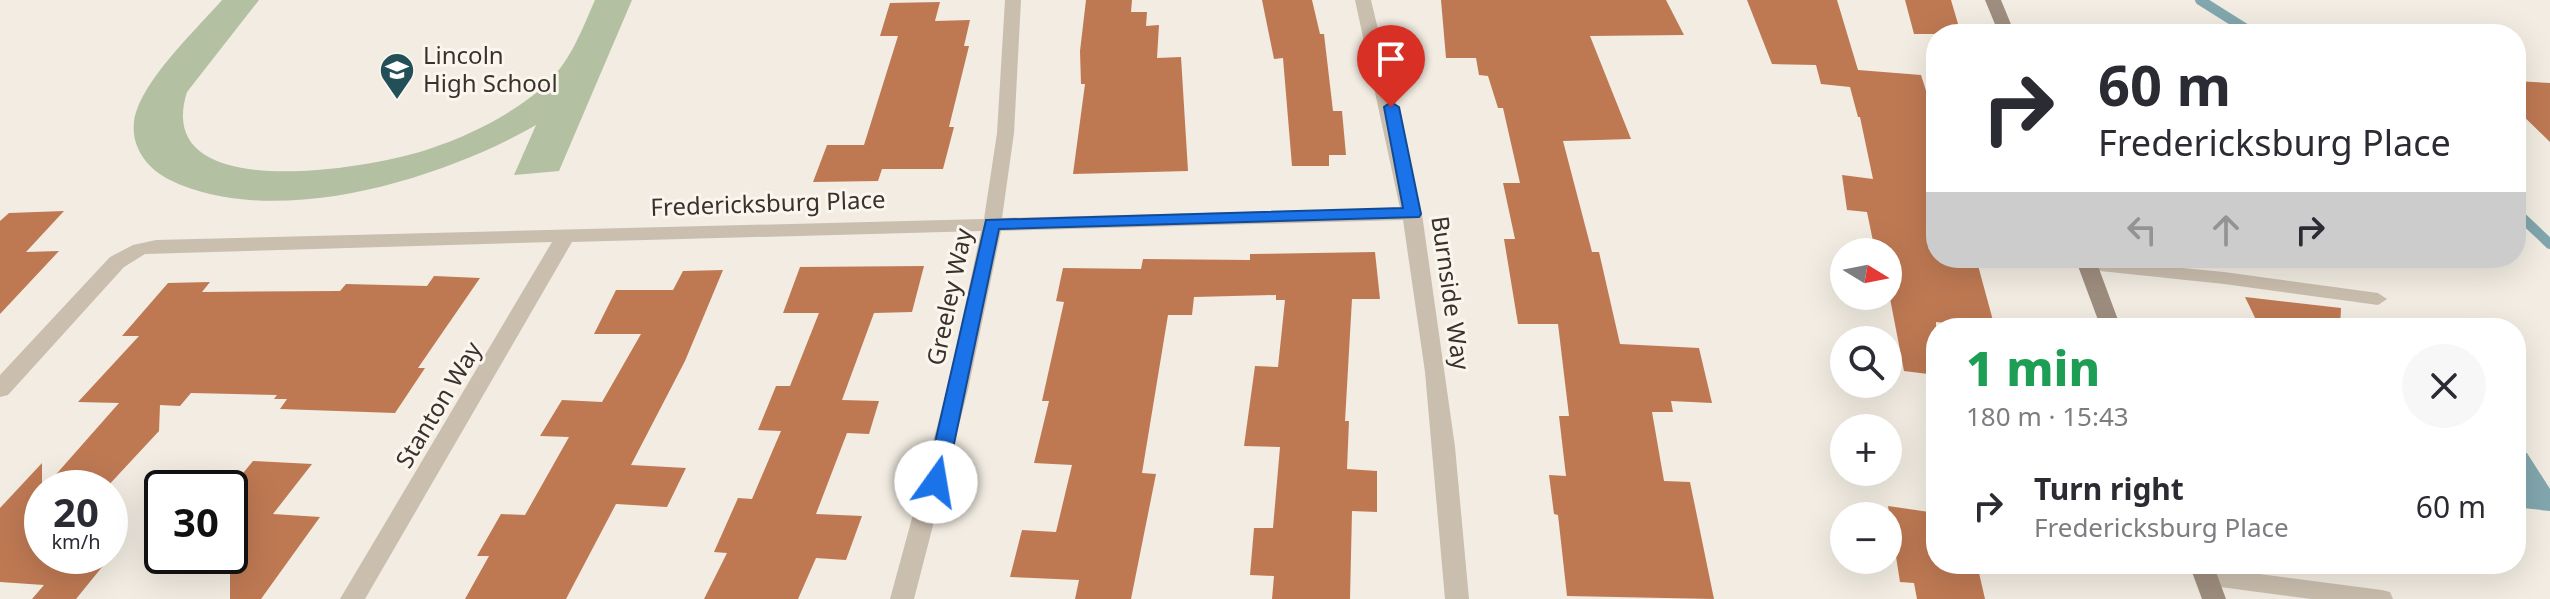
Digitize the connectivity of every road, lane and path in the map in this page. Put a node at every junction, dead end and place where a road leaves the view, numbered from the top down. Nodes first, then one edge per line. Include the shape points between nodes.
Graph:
1 (1013, 0) edge
2 (1363, 0) edge
3 (1993, 0) edge
4 (2003, 24) edge
5 (1413, 214) junction
6 (992, 224) junction
7 (566, 235) junction
8 (2089, 268) edge
9 (2143, 268) edge
10 (2378, 299) dead end
11 (2107, 318) edge
12 (0, 389) edge
13 (2207, 580) edge
14 (352, 599) edge
15 (902, 599) edge
16 (1457, 599) edge
17 (2382, 599) edge

1 - 6 street, Greeley Way via 1009,100
2 - 5 street, Burnside Way
3 - 4 street
5 - 6 street, Fredericksburg Place
5 - 16 street, Burnside Way via 1438,387
6 - 7 street, Fredericksburg Place
6 - 15 street, Greeley Way via 936,482
7 - 12 street, Fredericksburg Place via 156,246 127,255
7 - 14 street, Stanton Way
8 - 11 street
9 - 10 lane
13 - 17 lane

